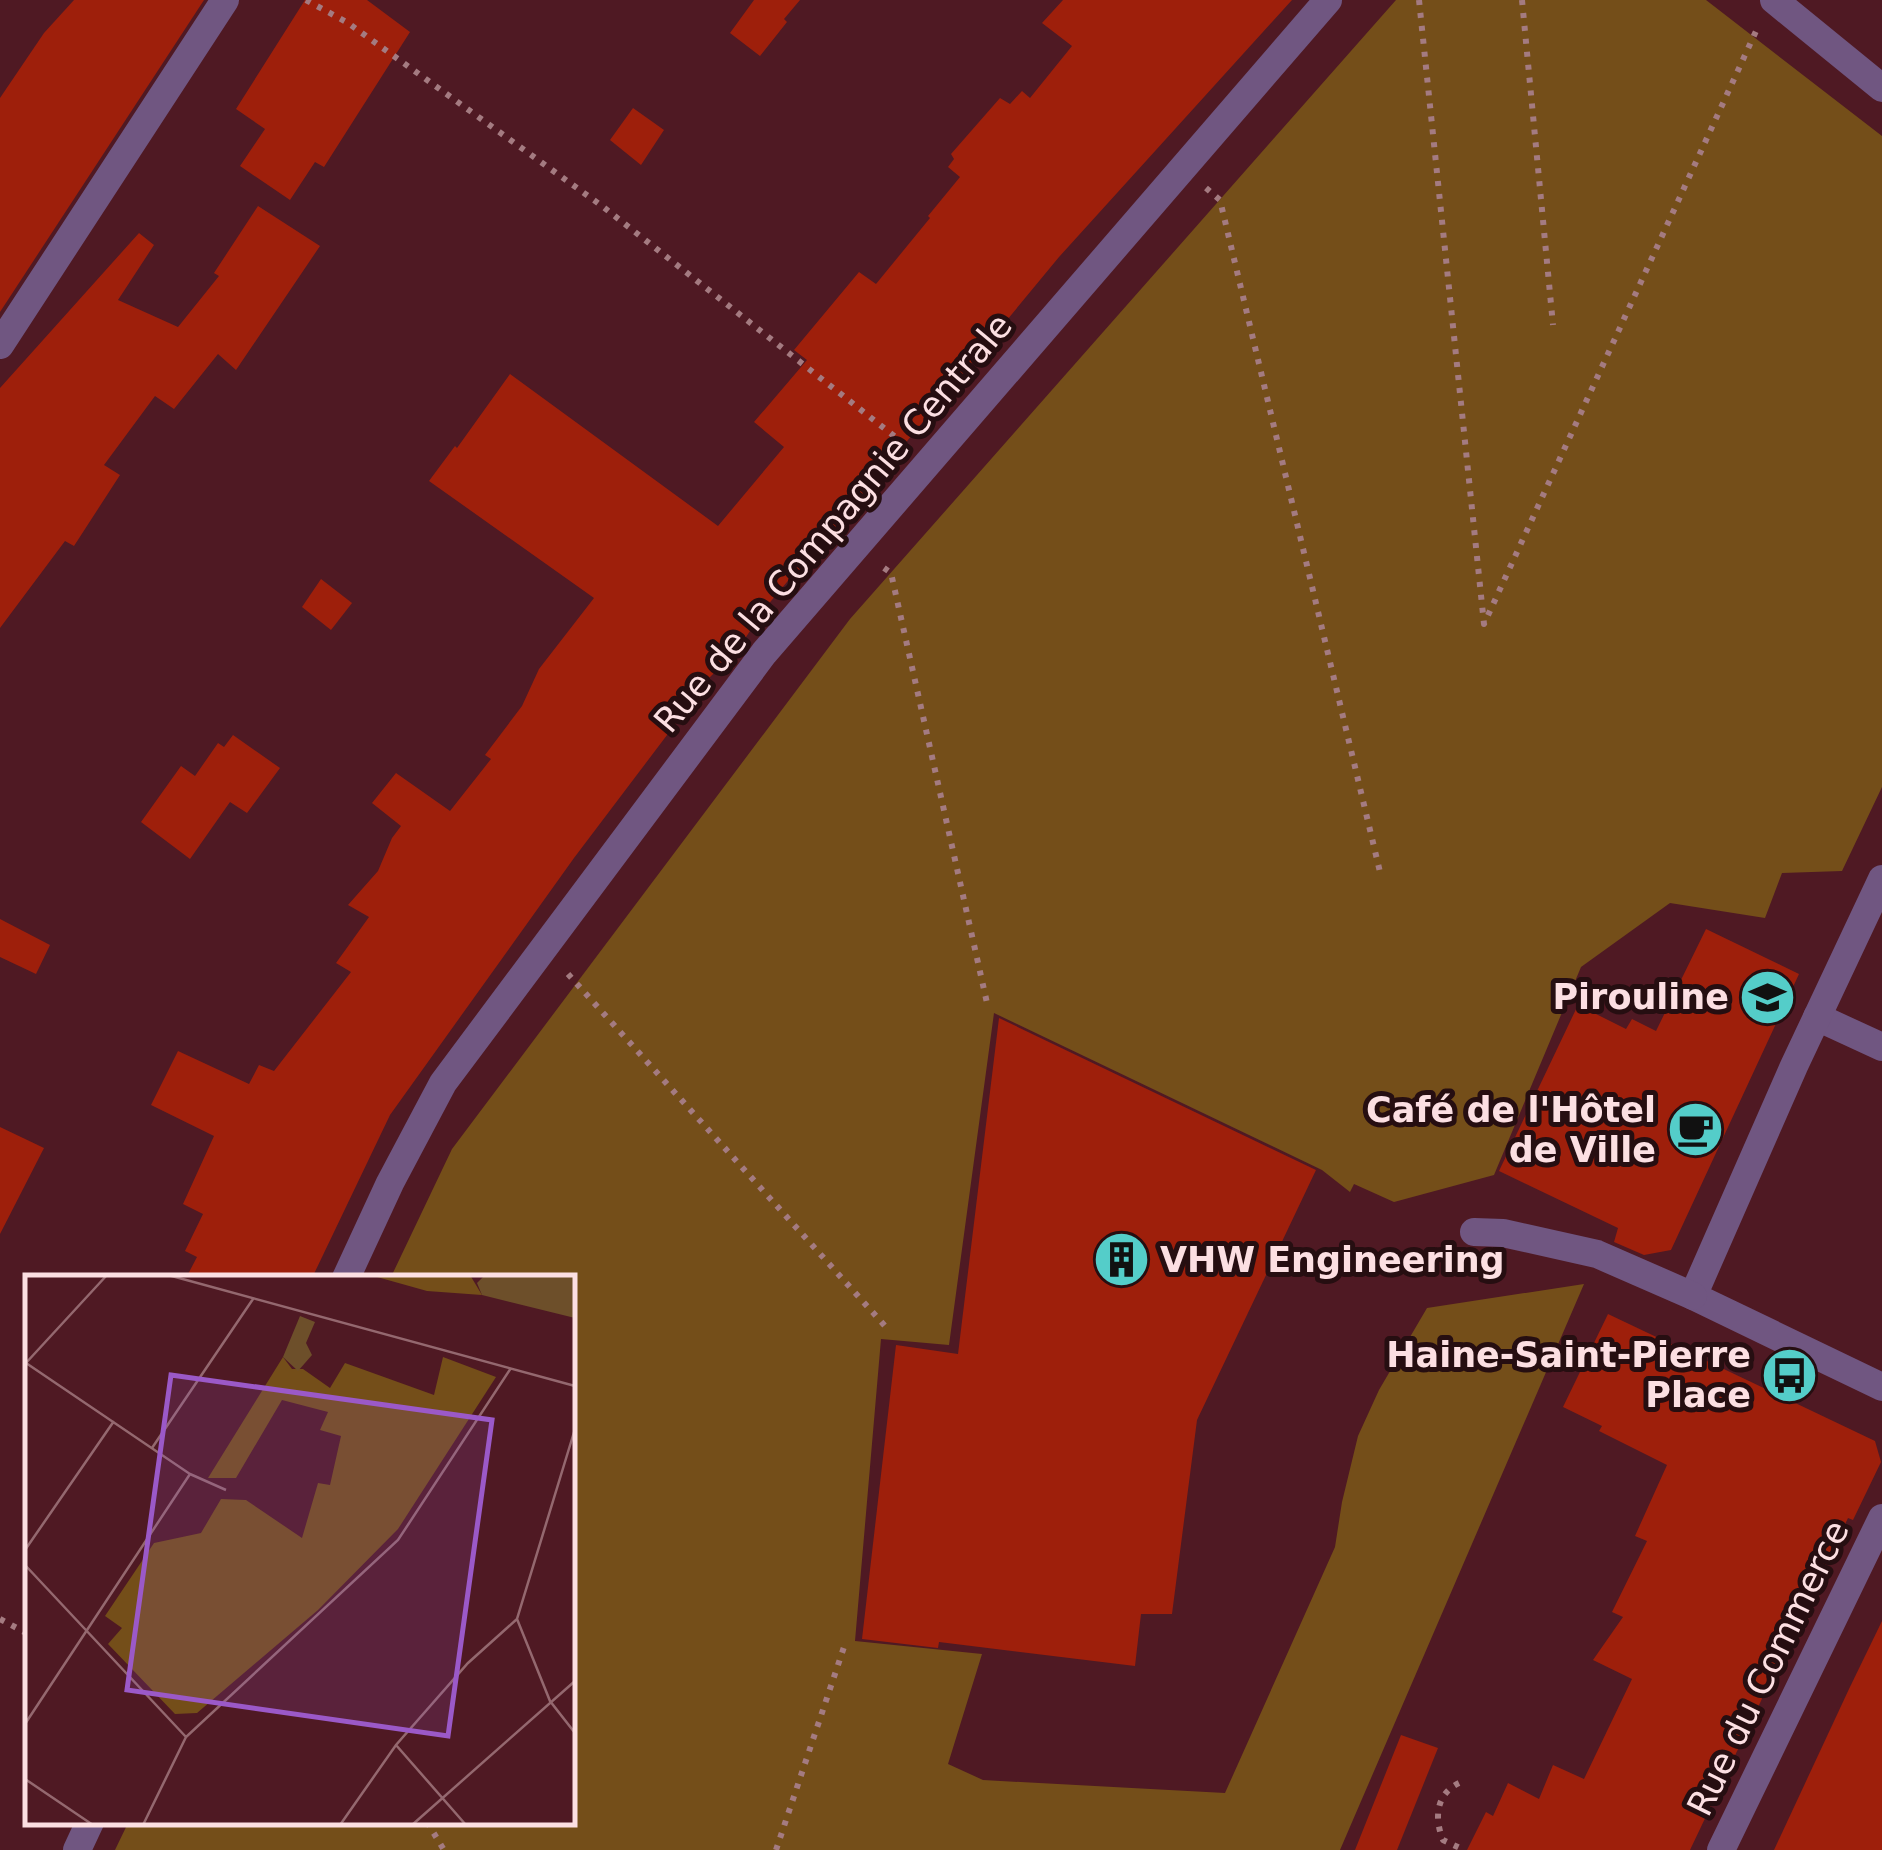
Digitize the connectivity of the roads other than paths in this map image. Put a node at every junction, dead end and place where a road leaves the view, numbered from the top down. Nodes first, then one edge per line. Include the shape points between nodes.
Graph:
1 (224, 0) edge
2 (1328, 0) edge
3 (1774, 0) edge
4 (1882, 88) edge
5 (0, 344) edge
6 (1882, 880) edge
7 (1817, 1017) junction
8 (1882, 1047) edge
9 (1474, 1232) dead end
10 (347, 1275) edge
11 (1693, 1296) junction
12 (1882, 1387) edge
13 (1882, 1518) edge
14 (89, 1825) edge
15 (78, 1850) edge
16 (1721, 1850) edge

1 - 5 street
2 - 10 street, Rue de la Compagnie Centrale via 764,653 443,1083
3 - 4 street
6 - 7 street
7 - 8 street
7 - 11 street
9 - 11 street via 1598,1254
11 - 12 street
13 - 16 street, Rue du Commerce
14 - 15 street

